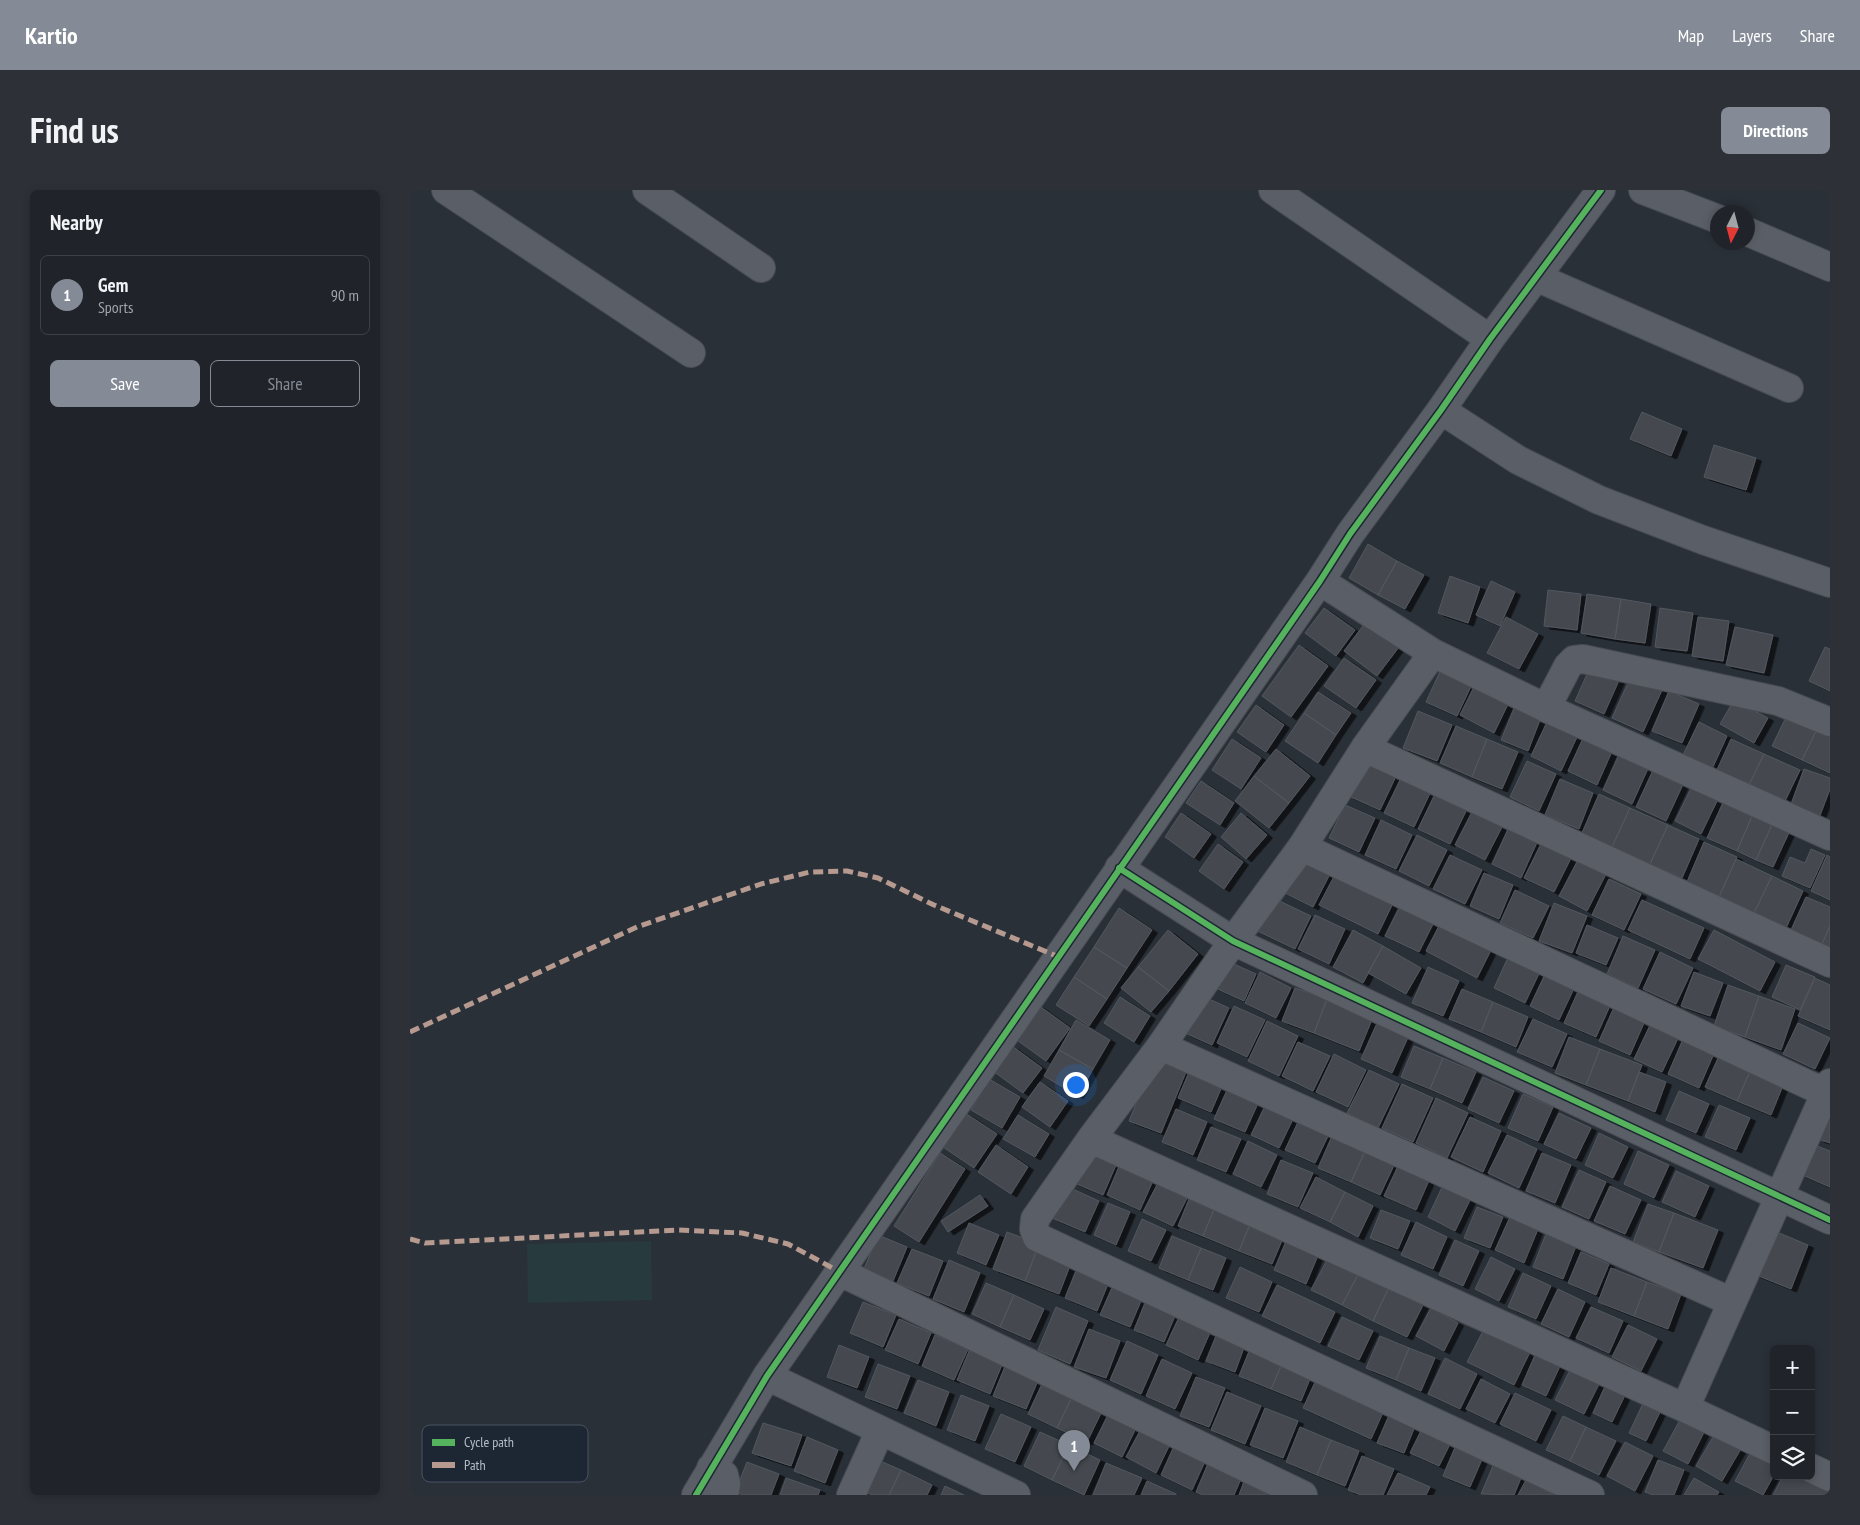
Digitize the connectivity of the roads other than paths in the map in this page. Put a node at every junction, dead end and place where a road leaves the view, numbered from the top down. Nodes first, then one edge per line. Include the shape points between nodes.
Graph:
1 (446, 190) edge
2 (647, 190) edge
3 (1273, 190) edge
4 (1601, 190) edge
5 (1643, 190) edge
6 (1706, 206) edge
7 (1755, 235) edge
8 (1830, 267) edge
9 (761, 268) dead end
10 (1536, 277) junction
11 (1490, 340) junction
12 (691, 353) dead end
13 (1789, 388) dead end
14 (1441, 410) junction
15 (1320, 581) junction
16 (1830, 582) edge
17 (1433, 653) junction
18 (1546, 708) junction
19 (1830, 722) edge
20 (1365, 748) junction
21 (1830, 836) edge
22 (1302, 847) junction
23 (1119, 868) junction
24 (1233, 941) junction
25 (1830, 963) edge
26 (1161, 1046) junction
27 (1828, 1088) edge
28 (1091, 1139) junction
29 (1779, 1197) junction
30 (1830, 1220) edge
31 (840, 1272) junction
32 (1732, 1302) junction
33 (767, 1376) junction
34 (1685, 1408) junction
35 (880, 1431) junction
36 (1770, 1448) edge
37 (711, 1468) junction
38 (1815, 1470) edge
39 (1830, 1477) edge
40 (696, 1495) edge
41 (724, 1495) edge
42 (851, 1495) edge
43 (1016, 1495) edge
44 (1303, 1495) edge
45 (1590, 1495) edge

1 - 12 street
2 - 9 street
3 - 11 street
4 - 10 street
5 - 6 street
7 - 8 street
10 - 11 street
10 - 13 street
11 - 14 street
14 - 15 street via 1350,534
14 - 16 street via 1518,460 1599,500 1704,540
15 - 17 street
15 - 23 street
17 - 18 street
17 - 20 street
18 - 19 street via 1568,666 1574,660 1583,659 1778,701
18 - 21 street
20 - 22 street
20 - 25 street
22 - 24 street
22 - 27 street
23 - 24 street
23 - 31 street
24 - 26 street
24 - 29 street
26 - 28 street
26 - 32 street
27 - 29 street
28 - 34 street
28 - 45 street via 1035,1219 1037,1237
29 - 30 street
29 - 32 street
31 - 33 street
31 - 44 street
32 - 34 street
33 - 35 street
33 - 37 street
34 - 36 street
35 - 42 street
35 - 43 street
37 - 40 street
37 - 41 street via 724,1475
38 - 39 street

